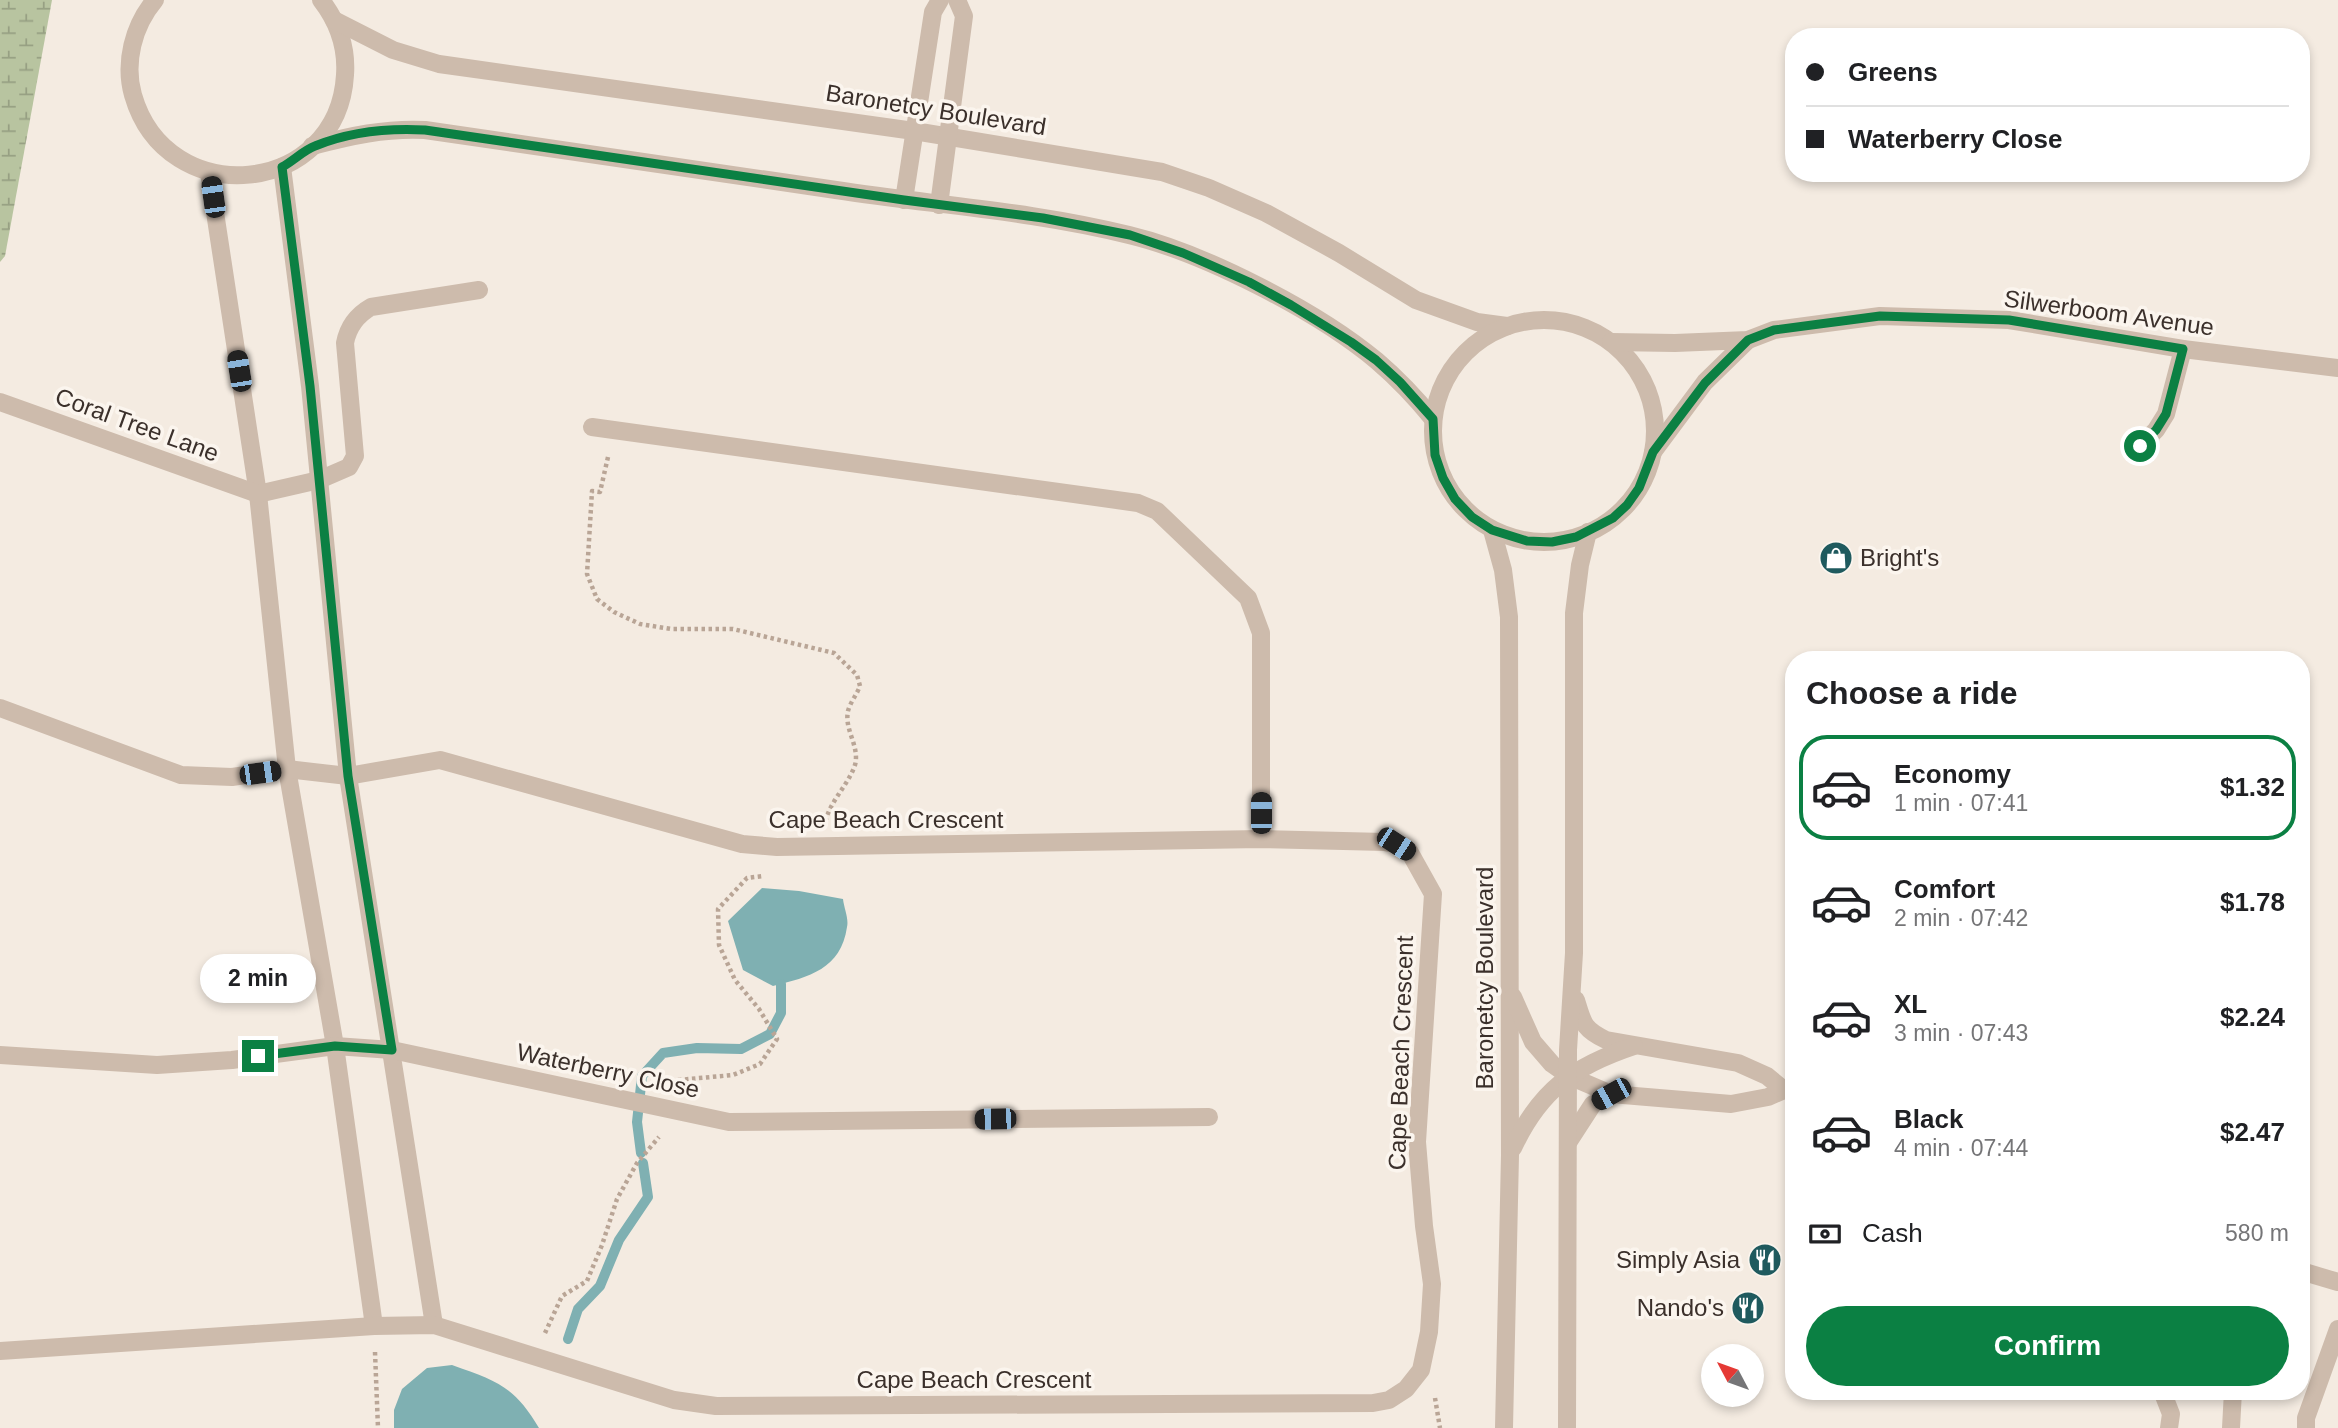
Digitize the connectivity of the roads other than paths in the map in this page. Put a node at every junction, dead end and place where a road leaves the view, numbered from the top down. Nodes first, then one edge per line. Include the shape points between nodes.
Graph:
1 (155, 0) edge
2 (321, 0) edge
3 (940, 0) edge
4 (957, 0) edge
5 (334, 20) junction
6 (914, 131) junction
7 (948, 136) junction
8 (312, 146) junction
9 (282, 167) junction
10 (209, 173) junction
11 (904, 200) junction
12 (939, 205) junction
13 (479, 290) dead end
14 (1507, 326) junction
15 (1748, 340) junction
16 (1611, 342) junction
17 (2183, 349) junction
18 (2338, 368) edge
19 (0, 402) edge
20 (1433, 419) junction
21 (592, 427) dead end
22 (2140, 446) dead end
23 (1653, 452) junction
24 (319, 480) junction
25 (258, 494) junction
26 (1492, 530) junction
27 (1588, 533) junction
28 (0, 708) edge
29 (287, 769) junction
30 (348, 776) junction
31 (1261, 839) junction
32 (1510, 987) junction
33 (1573, 989) junction
34 (1638, 1045) junction
35 (335, 1046) junction
36 (392, 1050) junction
37 (0, 1055) edge
38 (1569, 1076) junction
39 (1785, 1088) edge
40 (1785, 1092) edge
41 (1611, 1094) junction
42 (1209, 1117) dead end
43 (1568, 1144) junction
44 (1510, 1154) junction
45 (2310, 1274) edge
46 (2338, 1282) edge
47 (434, 1325) junction
48 (374, 1326) junction
49 (2338, 1329) edge
50 (0, 1351) edge
51 (2166, 1400) edge
52 (2232, 1400) edge
53 (1504, 1428) edge
54 (1567, 1428) edge
55 (2169, 1428) edge
56 (2231, 1428) edge
57 (2306, 1428) edge

1 - 10 street via 140,23 130,55 134,99 162,146
2 - 5 street
3 - 6 street via 933,12
4 - 7 street via 964,16
5 - 6 street, Baronetcy Boulevard via 393,50 439,64
5 - 8 street via 344,48 344,87 330,124
6 - 7 street, Baronetcy Boulevard
6 - 11 street
7 - 12 street
7 - 14 street, Baronetcy Boulevard via 1182,178 1266,213 1416,300 1477,322
8 - 9 street
8 - 11 street via 362,133 425,130
9 - 10 street via 241,176
9 - 24 street
10 - 25 street
11 - 12 street
12 - 20 street via 1130,235 1204,262 1291,305 1351,342 1400,382
13 - 24 street via 371,307 355,320 345,343 355,456 349,467
14 - 16 street via 1539,319 1561,321 1593,330
14 - 20 street via 1479,340 1457,362 1440,389
15 - 16 street, Silwerboom Avenue
15 - 17 street, Silwerboom Avenue via 1774,330 1880,316 2009,320
15 - 23 street, Silwerboom Avenue via 1705,383
16 - 23 street via 1633,364 1648,391 1655,421
17 - 18 street, Silwerboom Avenue
17 - 22 street via 2166,414
19 - 25 street, Coral Tree Lane
20 - 26 street via 1435,455 1448,489 1472,517
21 - 31 street via 1138,503 1157,511 1248,598 1261,633
23 - 27 street via 1627,505
24 - 25 street
24 - 30 street
25 - 29 street
26 - 27 street via 1540,542
26 - 32 street, Baronetcy Boulevard via 1509,617
27 - 33 street via 1574,613
28 - 29 street, Cape Beach Crescent via 181,775 232,777
29 - 30 street, Cape Beach Crescent
29 - 35 street
30 - 31 street, Cape Beach Crescent via 440,760 742,844 777,847
30 - 36 street
31 - 47 street, Cape Beach Crescent via 1396,844 1409,851 1433,894 1417,1142 1433,1284 1429,1332 1421,1370 1406,1389 1389,1400 716,1406 674,1400
32 - 38 street via 1534,1042
32 - 44 street, Baronetcy Boulevard
33 - 34 street via 1590,1032 1606,1040
33 - 38 street
34 - 38 street via 1606,1055
34 - 39 street via 1738,1063
35 - 36 street, Waterberry Close
35 - 37 street, Waterberry Close via 157,1065
35 - 48 street
36 - 42 street, Waterberry Close via 729,1122
36 - 47 street
38 - 41 street
38 - 43 street
38 - 44 street via 1541,1100
40 - 41 street via 1731,1104
41 - 43 street via 1593,1104
43 - 54 street
44 - 53 street, Baronetcy Boulevard
45 - 46 street
47 - 48 street, Cape Beach Crescent
48 - 50 street, Cape Beach Crescent
49 - 57 street
51 - 55 street via 2171,1414
52 - 56 street

